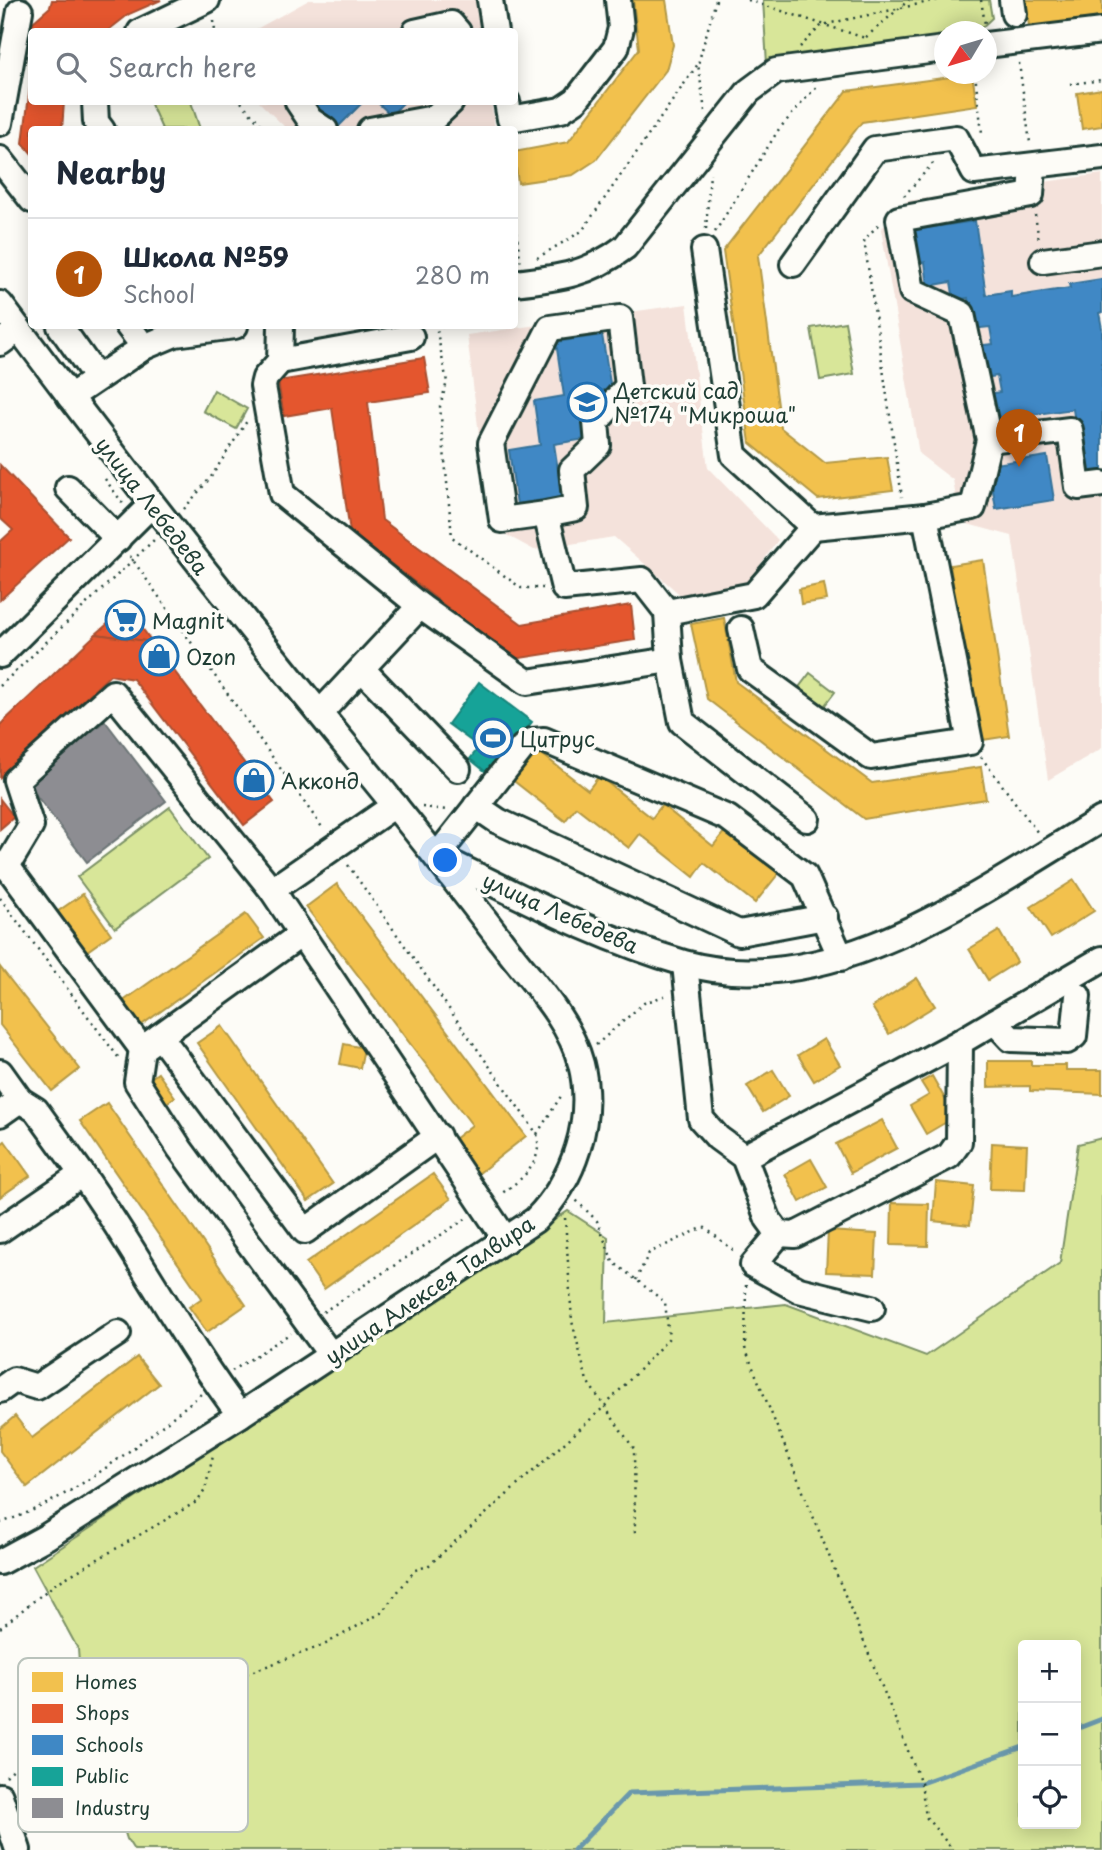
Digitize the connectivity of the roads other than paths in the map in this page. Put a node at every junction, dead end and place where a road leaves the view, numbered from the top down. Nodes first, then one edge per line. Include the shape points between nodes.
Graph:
1 (207, 0) edge
2 (490, 0) edge
3 (618, 0) edge
4 (20, 11) dead end
5 (149, 28) edge
6 (433, 28) edge
7 (454, 28) edge
8 (494, 28) edge
9 (1102, 31) edge
10 (997, 44) edge
11 (934, 51) edge
12 (934, 64) edge
13 (832, 71) junction
14 (95, 105) edge
15 (448, 105) edge
16 (508, 105) edge
17 (0, 123) edge
18 (99, 126) edge
19 (391, 126) edge
20 (1102, 158) edge
21 (0, 159) edge
22 (1033, 167) junction
23 (28, 195) edge
24 (704, 250) road end
25 (1102, 253) edge
26 (1043, 261) road end
27 (793, 264) dead end
28 (518, 282) edge
29 (518, 296) edge
30 (0, 304) edge
31 (62, 329) edge
32 (130, 329) edge
33 (212, 329) edge
34 (281, 329) edge
35 (9, 336) edge
36 (411, 337) dead end
37 (144, 347) junction
38 (280, 361) junction
39 (97, 378) junction
40 (70, 397) junction
41 (989, 440) junction
42 (1102, 484) edge
43 (68, 488) dead end
44 (151, 505) junction
45 (547, 514) junction
46 (915, 517) junction
47 (813, 527) junction
48 (118, 539) junction
49 (420, 606) junction
50 (667, 612) junction
51 (741, 629) dead end
52 (0, 656) edge
53 (670, 660) junction
54 (362, 669) junction
55 (320, 713) junction
56 (458, 769) dead end
57 (395, 805) junction
58 (476, 806) junction
59 (807, 818) dead end
60 (1102, 819) edge
61 (437, 856) junction
62 (4, 866) edge
63 (272, 890) junction
64 (825, 917) junction
65 (300, 934) junction
66 (841, 958) junction
67 (1102, 959) edge
68 (686, 976) junction
69 (1078, 996) dead end
70 (995, 1023) junction
71 (960, 1042) junction
72 (151, 1043) junction
73 (0, 1072) edge
74 (10, 1107) edge
75 (438, 1136) junction
76 (744, 1157) junction
77 (82, 1174) junction
78 (0, 1230) edge
79 (779, 1234) junction
80 (506, 1240) junction
81 (872, 1308) dead end
82 (118, 1333) dead end
83 (331, 1355) junction
84 (0, 1390) edge
85 (230, 1421) junction
86 (0, 1562) edge
87 (0, 1796) edge
88 (18, 1850) edge

1 - 5 street
2 - 8 street
3 - 16 street via 621,28 616,48 576,100 561,110 510,119
4 - 17 street
6 - 7 street via 451,24
9 - 10 street
11 - 13 street
12 - 13 street
13 - 28 street via 776,71 749,91 625,247 602,264 577,274
13 - 29 street via 772,91 757,102 636,254 617,271 567,290
14 - 18 street
15 - 19 street via 434,118
20 - 22 street
21 - 23 street
22 - 27 street via 974,172 956,138 875,149
22 - 41 street via 1031,195 899,219 912,291 962,314
24 - 47 street via 734,455
25 - 26 street
30 - 35 street, улица Лебедева
31 - 39 street
32 - 37 street
33 - 37 street via 174,334
34 - 38 street
35 - 40 street, улица Лебедева
36 - 38 street
37 - 39 street
38 - 49 street via 263,386 282,494
39 - 40 street
40 - 44 street, улица Лебедева
41 - 42 street via 1070,430 1078,488
41 - 46 street via 973,507
43 - 48 street
44 - 48 street
44 - 55 street, улица Лебедева
45 - 45 street via 576,508 572,470 598,445 596,422 628,386 620,318 550,328 491,443 502,520
45 - 50 street via 564,588 642,580
46 - 47 street
46 - 51 street via 970,742 872,757 750,669
47 - 50 street via 754,595
48 - 52 street
49 - 53 street via 527,682
49 - 54 street
50 - 53 street
53 - 59 street via 682,722
54 - 55 street
54 - 56 street
55 - 57 street, улица Лебедева
57 - 61 street, улица Лебедева
57 - 63 street
58 - 61 street
58 - 64 street via 498,821 739,933
58 - 64 street via 523,747 544,740 727,818 805,876
60 - 66 street, улица Лебедева via 899,937
61 - 68 street, улица Лебедева
61 - 80 street, улица Алексея Талвира via 554,1010 581,1065 584,1109 577,1151 563,1186 535,1220
62 - 63 street via 31,826 16,780 113,693
62 - 72 street
63 - 65 street
64 - 66 street
65 - 72 street
65 - 75 street
66 - 68 street, улица Лебедева
67 - 70 street
68 - 76 street via 701,1119
69 - 70 street via 1074,1036 1067,1041 1012,1039
70 - 71 street
71 - 76 street
71 - 79 street via 959,1142 949,1156 795,1235
72 - 75 street via 305,1231
72 - 83 street via 137,1082 180,1149
73 - 74 street
74 - 77 street via 36,1110
75 - 80 street
76 - 79 street via 768,1219
77 - 78 street
77 - 85 street via 123,1231 215,1382
79 - 81 street via 753,1265 799,1290
80 - 83 street, улица Алексея Талвира
82 - 84 street via 37,1387 14,1380
83 - 85 street, улица Алексея Талвира
85 - 86 street, улица Алексея Талвира
87 - 88 street

